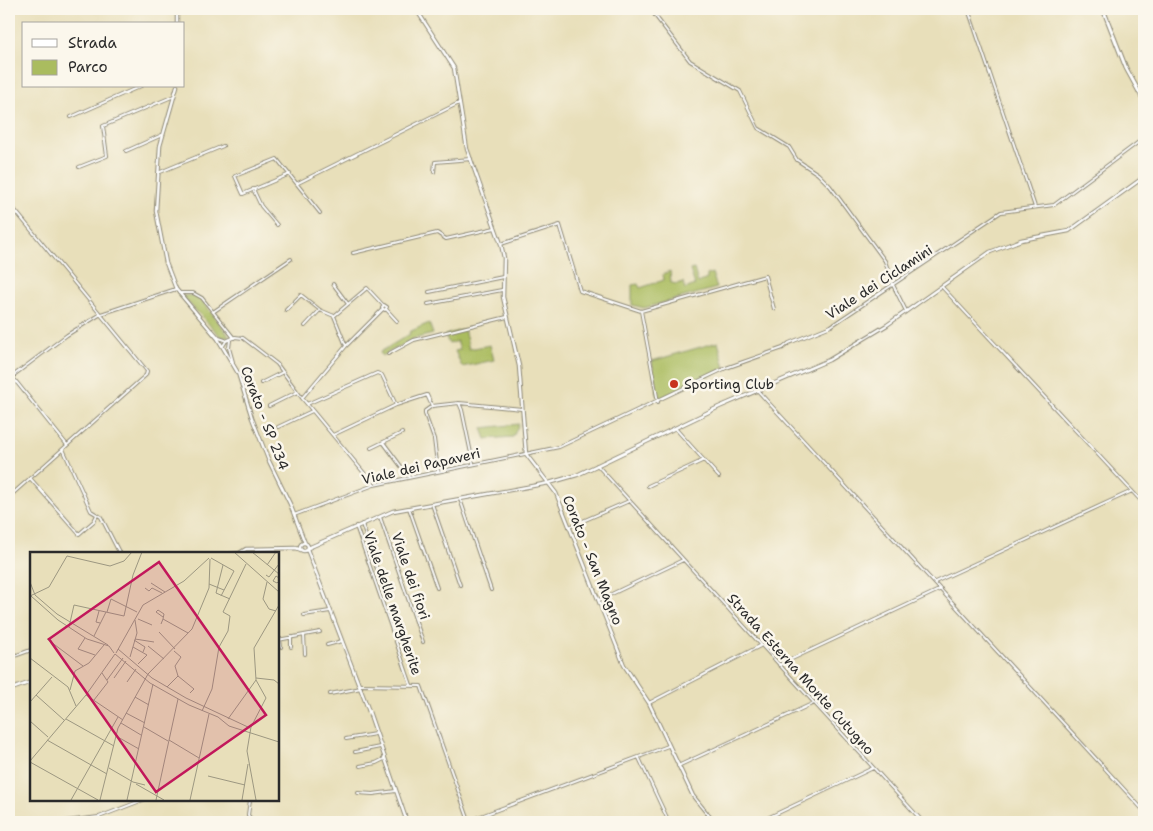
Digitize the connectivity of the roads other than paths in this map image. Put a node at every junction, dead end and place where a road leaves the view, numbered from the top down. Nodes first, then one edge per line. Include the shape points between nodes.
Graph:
1 (177, 9) edge
2 (416, 9) edge
3 (650, 9) edge
4 (968, 9) edge
5 (1103, 9) edge
6 (177, 22) edge
7 (136, 88) edge
8 (176, 88) edge
9 (174, 96) junction
10 (1144, 101) edge
11 (459, 103) junction
12 (71, 117) dead end
13 (162, 135) junction
14 (1144, 138) edge
15 (223, 146) dead end
16 (126, 151) dead end
17 (470, 159) junction
18 (79, 167) dead end
19 (434, 172) dead end
20 (158, 174) junction
21 (290, 174) junction
22 (1144, 177) edge
23 (298, 183) junction
24 (253, 189) junction
25 (9, 203) edge
26 (1035, 207) junction
27 (320, 213) dead end
28 (277, 225) dead end
29 (495, 228) junction
30 (501, 244) junction
31 (353, 253) dead end
32 (291, 260) dead end
33 (503, 277) junction
34 (333, 284) dead end
35 (893, 285) junction
36 (942, 287) junction
37 (176, 289) junction
38 (502, 290) junction
39 (429, 292) dead end
40 (178, 293) junction
41 (348, 304) junction
42 (428, 304) dead end
43 (384, 309) junction
44 (774, 309) dead end
45 (286, 310) dead end
46 (320, 310) junction
47 (641, 311) junction
48 (213, 312) junction
49 (906, 312) junction
50 (101, 314) junction
51 (334, 316) junction
52 (507, 317) junction
53 (397, 321) dead end
54 (305, 326) dead end
55 (209, 328) junction
56 (234, 338) junction
57 (230, 340) junction
58 (222, 346) junction
59 (346, 346) junction
60 (388, 354) dead end
61 (233, 364) junction
62 (283, 372) junction
63 (261, 383) dead end
64 (758, 390) junction
65 (298, 392) junction
66 (302, 398) junction
67 (658, 402) junction
68 (459, 403) junction
69 (307, 404) junction
70 (396, 405) junction
71 (269, 406) dead end
72 (432, 406) junction
73 (523, 409) junction
74 (312, 411) junction
75 (278, 427) dead end
76 (675, 428) junction
77 (402, 433) dead end
78 (332, 435) junction
79 (383, 442) junction
80 (67, 445) junction
81 (63, 448) junction
82 (371, 448) dead end
83 (526, 454) junction
84 (704, 460) junction
85 (473, 464) junction
86 (597, 465) junction
87 (438, 472) junction
88 (719, 477) dead end
89 (30, 478) junction
90 (410, 478) junction
91 (549, 482) junction
92 (374, 485) junction
93 (648, 486) dead end
94 (1132, 491) junction
95 (9, 496) edge
96 (460, 499) junction
97 (630, 501) junction
98 (432, 504) junction
99 (1144, 504) edge
100 (409, 508) junction
101 (97, 514) junction
102 (294, 515) junction
103 (380, 517) junction
104 (362, 524) junction
105 (356, 526) junction
106 (569, 527) junction
107 (305, 547) junction
108 (119, 552) edge
109 (240, 552) edge
110 (684, 560) junction
111 (935, 582) junction
112 (460, 585) dead end
113 (383, 587) dead end
114 (437, 588) dead end
115 (941, 589) junction
116 (491, 590) dead end
117 (599, 600) junction
118 (330, 610) junction
119 (304, 615) dead end
120 (320, 632) dead end
121 (304, 635) junction
122 (291, 637) junction
123 (279, 640) edge
124 (342, 641) junction
125 (423, 642) dead end
126 (327, 645) dead end
127 (761, 646) junction
128 (281, 647) dead end
129 (291, 647) dead end
130 (30, 650) edge
131 (305, 654) dead end
132 (9, 658) edge
133 (779, 665) junction
134 (30, 682) edge
135 (359, 685) junction
136 (411, 686) junction
137 (361, 688) junction
138 (9, 690) edge
139 (330, 694) dead end
140 (649, 703) junction
141 (814, 703) junction
142 (375, 734) junction
143 (346, 739) dead end
144 (668, 746) junction
145 (380, 747) junction
146 (355, 752) dead end
147 (639, 758) junction
148 (384, 759) junction
149 (360, 766) dead end
150 (678, 766) junction
151 (873, 768) junction
152 (396, 791) junction
153 (358, 793) dead end
154 (141, 801) edge
155 (250, 801) edge
156 (1144, 811) edge
157 (58, 822) edge
158 (253, 822) edge
159 (407, 822) edge
160 (467, 822) edge
161 (669, 822) edge
162 (714, 822) edge
163 (759, 822) edge
164 (923, 822) edge

1 - 6 main road
2 - 11 main road via 454,68
3 - 35 street via 690,61 740,91 758,128 789,147 797,160 830,186 885,261
4 - 26 street
5 - 10 main road via 1126,68
7 - 12 street
8 - 9 main road, Corato - SP 234
9 - 13 main road, Corato - SP 234
9 - 18 street via 103,126 107,156
11 - 17 main road
11 - 23 street
13 - 16 street
13 - 20 main road, Corato - SP 234
14 - 26 street, Viale dei Ciclamini via 1054,205
15 - 20 street
17 - 19 street via 435,162
17 - 29 main road
20 - 37 main road, Corato - SP 234 via 156,211 166,262
21 - 23 street
21 - 24 street
21 - 24 street via 277,159 235,176 243,194
22 - 36 main road via 1075,228 1004,245 977,260
23 - 27 street
24 - 28 street via 260,206
25 - 50 street
26 - 35 street, Viale dei Ciclamini via 1001,212
29 - 30 main road
29 - 31 street via 446,239 437,233
30 - 33 main road
30 - 47 street via 560,225 580,291
32 - 48 street
33 - 38 main road
33 - 39 street
34 - 41 street
35 - 49 street
35 - 67 street, Viale dei Ciclamini via 831,326 783,348 726,368
36 - 49 main road
36 - 94 street
37 - 40 main road, Corato - SP 234
37 - 50 street
38 - 42 street
38 - 52 main road
40 - 48 street via 198,295
40 - 55 main road, Corato - SP 234
41 - 43 street via 367,288 387,306
41 - 51 street
43 - 53 street
43 - 59 street
44 - 47 street via 764,276
45 - 46 street via 301,295
46 - 51 street
46 - 54 street
47 - 67 street
48 - 56 street
49 - 64 main road via 829,360
50 - 80 street via 145,369 146,375
50 - 80 street via 67,335 13,377
51 - 59 street
52 - 60 street via 414,340
52 - 73 main road via 519,366
55 - 57 street via 219,338
55 - 58 main road, Corato - SP 234
56 - 57 street
56 - 62 street via 243,338
57 - 58 street
57 - 61 street
58 - 61 main road, Corato - SP 234
59 - 66 street
61 - 102 main road, Corato - SP 234 via 264,451
62 - 63 street
62 - 65 street
64 - 76 main road
64 - 111 street
65 - 66 street
65 - 71 street
66 - 69 street
67 - 83 street, Viale dei Ciclamini via 578,440
68 - 72 street
68 - 73 street
68 - 85 street
69 - 70 street via 377,373 382,375
69 - 74 street
70 - 72 street via 427,395
70 - 78 street
72 - 87 street via 425,414 434,439
73 - 83 main road
74 - 75 street
74 - 78 street
76 - 84 street
76 - 86 main road
77 - 79 street
78 - 92 street
79 - 82 street
79 - 90 street
80 - 81 street
81 - 89 street
81 - 101 street via 91,510
83 - 85 street, Viale dei Papaveri
83 - 91 main road, Corato - San Magno
84 - 88 street
84 - 93 street
85 - 87 street, Viale dei Papaveri
86 - 91 main road via 577,475
86 - 97 street, Strada Esterna Monte Cutugno
87 - 90 street, Viale dei Papaveri
89 - 95 street
89 - 101 street via 79,534
90 - 92 street, Viale dei Papaveri
91 - 96 main road
91 - 106 main road, Corato - San Magno
92 - 102 street, Viale dei Papaveri
94 - 99 street
94 - 111 street
96 - 98 main road
96 - 116 street
97 - 106 street
97 - 110 street, Strada Esterna Monte Cutugno
98 - 100 main road
98 - 112 street
100 - 103 main road
100 - 114 street
101 - 108 street
102 - 107 main road, Corato - SP 234
103 - 104 main road
103 - 125 street, Viale dei fiori
104 - 105 main road
104 - 113 street
105 - 107 main road
105 - 136 street, Viale delle margherite
106 - 117 main road, Corato - San Magno
107 - 109 main road via 246,549
107 - 118 main road, Corato - SP 234
110 - 117 street
110 - 127 street, Strada Esterna Monte Cutugno
111 - 115 street
115 - 133 street
115 - 156 street
117 - 140 main road, Corato - San Magno via 624,665
118 - 119 street
118 - 124 main road, Corato - SP 234
120 - 121 street
121 - 122 street
121 - 131 street
122 - 123 street
122 - 129 street
123 - 128 street
124 - 126 street
124 - 135 main road, Corato - SP 234
127 - 133 street, Strada Esterna Monte Cutugno
127 - 140 street
130 - 132 street
133 - 141 street, Strada Esterna Monte Cutugno
134 - 138 main road
135 - 136 street
135 - 137 main road, Corato - SP 234
136 - 160 street via 421,686
137 - 139 street
137 - 142 main road, Corato - SP 234
140 - 144 main road, Corato - San Magno
141 - 150 street
141 - 151 street, Strada Esterna Monte Cutugno
142 - 143 street
142 - 145 main road, Corato - SP 234
144 - 147 street
144 - 150 main road, Corato - San Magno
145 - 146 street
145 - 148 main road, Corato - SP 234
147 - 160 street
147 - 161 street
148 - 149 street
148 - 152 main road, Corato - SP 234
150 - 162 main road, Corato - San Magno via 693,796
151 - 163 street
151 - 164 street, Strada Esterna Monte Cutugno
152 - 153 street
152 - 159 main road, Corato - SP 234
154 - 157 street via 99,818
155 - 158 street via 248,815

